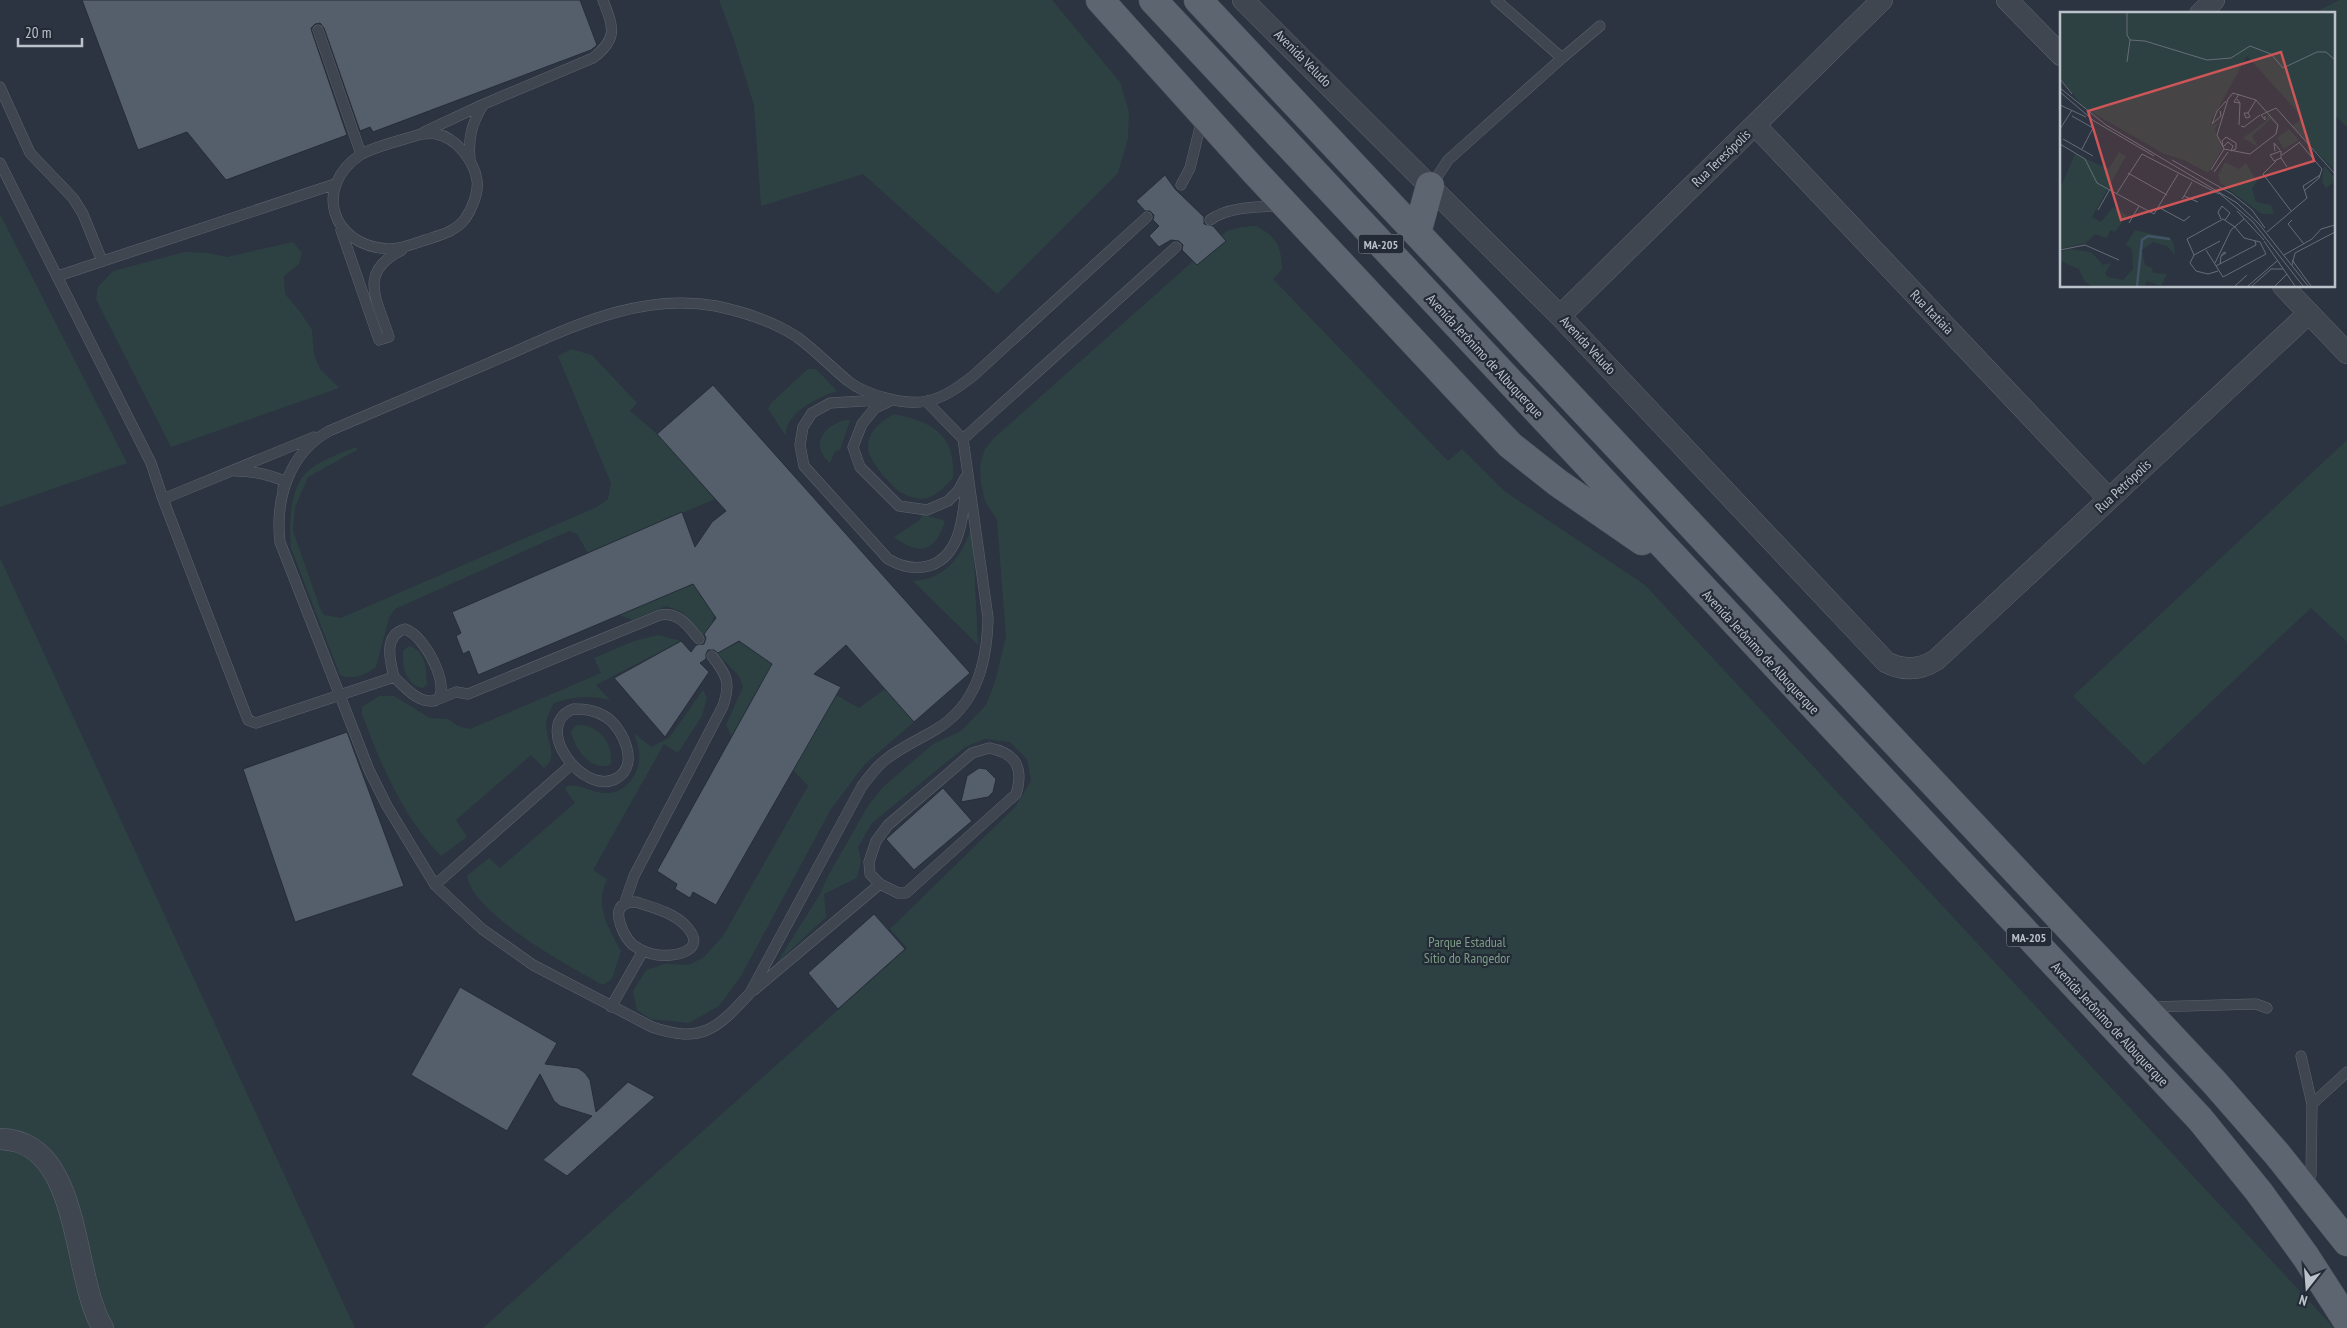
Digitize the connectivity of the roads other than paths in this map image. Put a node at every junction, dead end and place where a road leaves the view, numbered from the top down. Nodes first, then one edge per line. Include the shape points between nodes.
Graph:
1 (603, 0) edge
2 (1100, 0) edge
3 (1153, 0) edge
4 (1198, 0) edge
5 (1243, 0) edge
6 (1496, 0) edge
7 (2007, 0) edge
8 (2214, 0) edge
9 (1877, 2) edge
10 (2202, 12) edge
11 (1600, 26) dead end
12 (318, 30) dead end
13 (2060, 55) edge
14 (1562, 58) junction
15 (0, 88) edge
16 (484, 104) junction
17 (1203, 116) junction
18 (1755, 125) junction
19 (421, 134) junction
20 (361, 154) junction
21 (470, 160) junction
22 (0, 163) edge
23 (335, 184) junction
24 (1181, 185) dead end
25 (1430, 186) junction
26 (1286, 206) junction
27 (1147, 217) dead end
28 (1210, 220) dead end
29 (340, 225) junction
30 (1416, 233) junction
31 (412, 245) junction
32 (1176, 247) dead end
33 (102, 261) junction
34 (58, 276) junction
35 (2285, 288) edge
36 (2309, 313) junction
37 (1560, 316) junction
38 (2347, 352) edge
39 (891, 400) junction
40 (927, 402) junction
41 (329, 431) junction
42 (963, 439) junction
43 (1618, 447) junction
44 (228, 472) junction
45 (968, 474) junction
46 (1608, 489) junction
47 (1569, 490) junction
48 (282, 496) junction
49 (2110, 498) junction
50 (162, 499) junction
51 (1687, 572) junction
52 (699, 639) dead end
53 (712, 656) dead end
54 (1936, 660) joint
55 (394, 677) junction
56 (340, 695) junction
57 (436, 700) junction
58 (571, 765) junction
59 (880, 884) junction
60 (435, 885) junction
61 (624, 904) junction
62 (643, 951) junction
63 (750, 993) junction
64 (611, 1007) junction
65 (2145, 1008) junction
66 (2267, 1008) dead end
67 (2301, 1056) dead end
68 (2347, 1072) edge
69 (2214, 1082) junction
70 (2312, 1104) junction
71 (0, 1139) edge
72 (2311, 1176) junction
73 (2347, 1214) edge
74 (2347, 1242) edge
75 (2347, 1321) edge
76 (103, 1328) edge

1 - 16 lane via 612,29 606,48 593,58
2 - 17 main road
3 - 46 main road, Avenida Jerônimo de Albuquerque / MA-205
4 - 30 main road, MA-205
5 - 25 street, Avenida Veludo
6 - 14 lane
7 - 13 street
8 - 10 street
9 - 18 street, Rua Teresópolis
11 - 14 lane
12 - 20 lane
14 - 25 lane via 1448,160
15 - 33 lane via 30,153 73,198 83,214
16 - 19 lane
16 - 21 lane via 470,133
17 - 24 lane via 1190,168
17 - 26 main road
18 - 37 street, Rua Teresópolis
18 - 49 street, Rua Itatiaia
19 - 20 lane
19 - 21 lane via 437,134 451,140
20 - 23 lane
21 - 31 lane via 477,180 476,193 465,219 449,232
22 - 34 lane
23 - 29 lane
23 - 33 lane
25 - 30 main road
25 - 37 street, Avenida Veludo
26 - 28 lane via 1220,213
26 - 47 main road via 1502,437
27 - 40 lane via 973,376
29 - 31 lane via 355,240 376,248
29 - 31 lane via 379,340 389,337 373,291 375,275 387,258
30 - 43 main road, MA-205
32 - 42 lane
33 - 34 lane
34 - 50 lane via 151,463
35 - 36 street
36 - 38 street
36 - 49 street, Rua Petrópolis
37 - 54 street, Avenida Veludo via 1886,662 1910,669 1927,666
39 - 40 lane
39 - 41 lane via 850,383 797,337 771,322 692,302 663,302 630,307 581,324
39 - 45 lane via 870,414 862,424 853,447 860,467 899,506 927,510 948,501
39 - 45 lane via 830,403 812,413 803,427 800,445 804,466 888,559 899,566 917,569 932,565 945,555 956,541 962,522
40 - 42 lane
41 - 44 lane
41 - 48 lane via 306,447 296,461
42 - 45 lane
43 - 46 main road via 1620,472
43 - 65 main road, MA-205
44 - 48 lane via 270,475 284,482
44 - 50 lane
45 - 63 lane via 988,618 988,643 972,695 958,713 936,730 884,760 862,786
46 - 47 main road via 1590,494
46 - 51 main road, Avenida Jerônimo de Albuquerque / MA-205
47 - 51 main road
48 - 56 lane via 278,522 280,542
49 - 54 street, Rua Petrópolis
50 - 56 lane via 248,720 256,722
51 - 75 main road, Avenida Jerônimo de Albuquerque / MA-205 via 2200,1119 2259,1192
52 - 57 lane via 679,617 660,615 468,694 456,692
53 - 61 lane via 725,673 727,695 634,876
55 - 56 lane
55 - 57 lane via 422,699
55 - 57 lane via 390,642 405,629 425,644 436,665 441,682
56 - 60 lane via 369,770
58 - 58 lane via 598,781 610,782 626,771 629,760 626,744 607,718 588,709 573,708 564,712 558,720 557,732 559,745
58 - 60 lane
59 - 59 lane via 898,893 906,893 1016,794 1019,771 1014,759 1004,751 989,748 972,753 888,825 876,841 869,862 870,874
59 - 63 lane
60 - 64 lane via 482,929 533,965
61 - 62 lane via 619,917 624,932
61 - 62 lane via 636,902 664,912 687,927 693,939 687,952 677,955
62 - 64 lane
63 - 64 lane via 728,1018 710,1030 691,1034 671,1034
65 - 66 lane via 2256,1004
65 - 69 main road, MA-205
67 - 70 lane
68 - 70 lane
69 - 72 main road
69 - 74 main road, MA-205
70 - 72 lane
71 - 76 street via 25,1145 39,1154 58,1178 86,1282
72 - 73 main road

